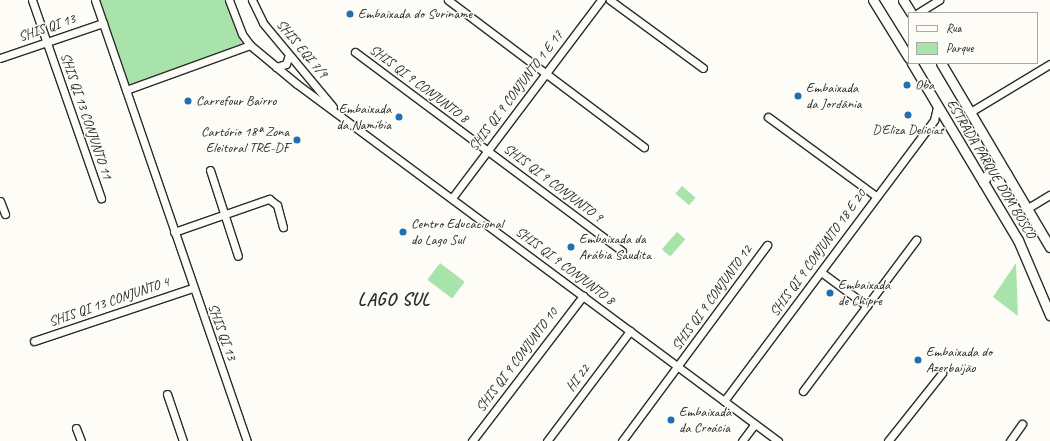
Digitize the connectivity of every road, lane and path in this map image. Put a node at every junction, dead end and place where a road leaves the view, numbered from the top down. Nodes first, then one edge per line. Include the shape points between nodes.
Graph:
1 (32, 0) edge
2 (95, 0) edge
3 (230, 0) edge
4 (252, 0) edge
5 (448, 0) edge
6 (601, 0) edge
7 (610, 0) edge
8 (873, 0) edge
9 (903, 0) edge
10 (939, 0) edge
11 (910, 12) edge
12 (920, 12) edge
13 (103, 23) junction
14 (46, 42) junction
15 (250, 45) junction
16 (906, 48) edge
17 (355, 52) dead end
18 (289, 55) junction
19 (0, 58) edge
20 (913, 64) edge
21 (942, 64) edge
22 (1050, 64) edge
23 (276, 67) junction
24 (703, 68) dead end
25 (546, 73) junction
26 (126, 90) junction
27 (937, 107) junction
28 (337, 112) junction
29 (972, 112) junction
30 (768, 117) dead end
31 (934, 120) junction
32 (945, 120) junction
33 (644, 147) dead end
34 (488, 151) junction
35 (996, 154) junction
36 (972, 163) junction
37 (210, 170) dead end
38 (1007, 174) junction
39 (983, 182) junction
40 (1050, 195) edge
41 (876, 196) junction
42 (101, 198) dead end
43 (452, 198) junction
44 (0, 201) edge
45 (1028, 208) junction
46 (5, 214) dead end
47 (223, 214) junction
48 (283, 227) dead end
49 (174, 232) junction
50 (916, 240) dead end
51 (767, 245) dead end
52 (1050, 247) edge
53 (622, 251) dead end
54 (238, 256) dead end
55 (821, 272) junction
56 (192, 288) junction
57 (583, 296) junction
58 (867, 306) junction
59 (1050, 315) edge
60 (630, 331) junction
61 (34, 341) dead end
62 (677, 366) junction
63 (942, 373) dead end
64 (804, 391) dead end
65 (168, 394) dead end
66 (724, 401) junction
67 (755, 424) junction
68 (1022, 424) dead end
69 (76, 428) dead end
70 (81, 441) edge
71 (183, 441) edge
72 (247, 441) edge
73 (472, 441) edge
74 (547, 441) edge
75 (622, 441) edge
76 (742, 441) edge
77 (778, 441) edge
78 (888, 441) edge
79 (1010, 441) edge

1 - 14 street, SHIS QI 13 CONJUNTO 11
2 - 13 street, SHIS QI 13
3 - 15 street via 242,34
4 - 18 street, SHIS EQI 7/9 via 263,23
5 - 25 street
6 - 25 street, SHIS QI 9 CONJUNTO 1 E 17
7 - 24 street
8 - 16 main road
9 - 11 main road
10 - 12 street
13 - 14 street, SHIS QI 13
13 - 26 street, SHIS QI 13
14 - 19 street, SHIS QI 13
14 - 42 street, SHIS QI 13 CONJUNTO 11
15 - 23 street
15 - 26 street
17 - 34 street, SHIS QI 9 CONJUNTO 8
18 - 23 street via 286,64
18 - 28 street, SHIS EQI 7/9
20 - 27 main road, ESTRADA PARQUE DOM BOSCO
21 - 29 main road, ESTRADA PARQUE DOM BOSCO
22 - 29 street
23 - 28 street
25 - 33 street
25 - 34 street, SHIS QI 9 CONJUNTO 1 E 17
26 - 49 street, SHIS QI 13
27 - 31 street, SHIS QI 9 CONJUNTO 18 E 20
27 - 32 main road, ESTRADA PARQUE DOM BOSCO
28 - 43 street, SHIS QI 9 CONJUNTO 8
29 - 35 main road, ESTRADA PARQUE DOM BOSCO
30 - 41 street
31 - 32 street
31 - 41 street, SHIS QI 9 CONJUNTO 18 E 20
32 - 36 main road, ESTRADA PARQUE DOM BOSCO
34 - 43 street, SHIS QI 9 CONJUNTO 1 E 17
34 - 53 street, SHIS QI 9 CONJUNTO 9
35 - 36 main road via 993,161 987,165
35 - 38 main road, ESTRADA PARQUE DOM BOSCO
36 - 39 main road, ESTRADA PARQUE DOM BOSCO
37 - 47 street
38 - 39 main road via 999,169 991,169
38 - 45 main road, ESTRADA PARQUE DOM BOSCO
39 - 59 main road, ESTRADA PARQUE DOM BOSCO via 1029,262
40 - 45 street
41 - 55 street, SHIS QI 9 CONJUNTO 18 E 20
43 - 57 street, SHIS QI 9 CONJUNTO 8
44 - 46 street
45 - 52 main road, ESTRADA PARQUE DOM BOSCO
47 - 48 street via 269,199 277,205
47 - 49 street
47 - 54 street
49 - 56 street, SHIS QI 13
50 - 58 street
51 - 62 street, SHIS QI 9 CONJUNTO 12
55 - 58 street
55 - 66 street, SHIS QI 9 CONJUNTO 18 E 20
56 - 61 street, SHIS QI 13 CONJUNTO 4
56 - 72 street, SHIS QI 13
57 - 60 street, SHIS QI 9 CONJUNTO 8
57 - 73 street, SHIS QI 9 CONJUNTO 10
58 - 64 street
60 - 62 street, SHIS QI 9 CONJUNTO 8
60 - 74 street, HI 22
62 - 66 street, SHIS QI 9 CONJUNTO 8
62 - 75 street, SHIS QI 9 CONJUNTO 12
63 - 78 street
65 - 71 street
66 - 67 street, SHIS QI 9 CONJUNTO 8
67 - 76 street
67 - 77 street, SHIS QI 9 CONJUNTO 8
68 - 79 street
69 - 70 street

